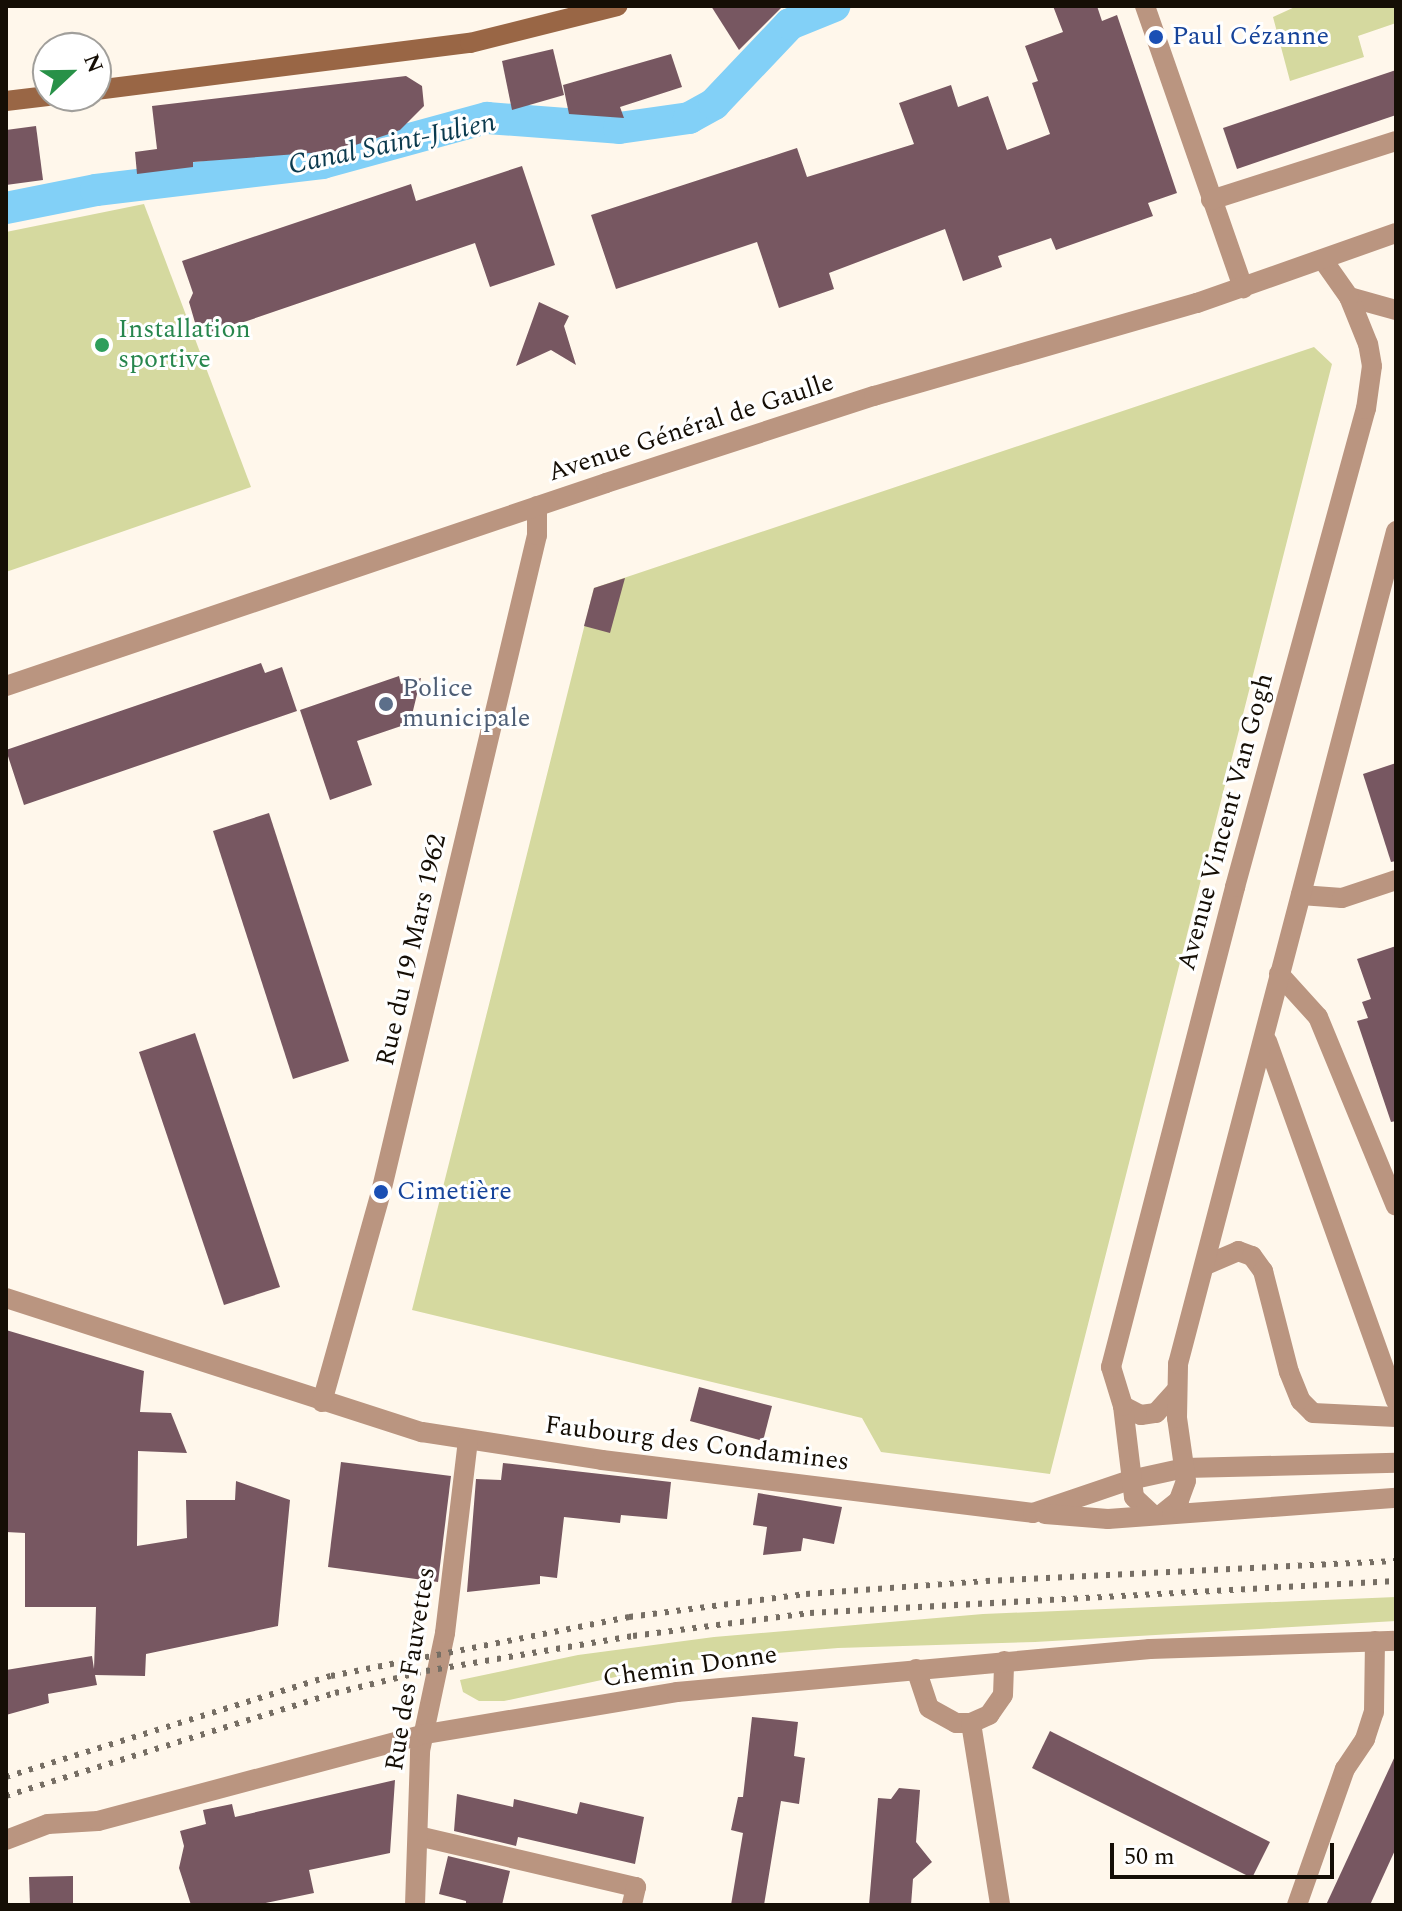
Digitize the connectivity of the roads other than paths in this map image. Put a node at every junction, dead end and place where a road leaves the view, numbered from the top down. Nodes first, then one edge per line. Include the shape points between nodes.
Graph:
1 (617, 6) edge
2 (1145, 6) edge
3 (112, 88) edge
4 (32, 98) edge
5 (6, 101) edge
6 (1396, 141) edge
7 (1211, 200) junction
8 (1396, 233) edge
9 (1323, 260) junction
10 (1243, 288) junction
11 (1349, 297) junction
12 (1396, 310) edge
13 (537, 506) junction
14 (1395, 545) edge
15 (6, 686) edge
16 (1396, 880) edge
17 (1301, 895) junction
18 (1279, 974) junction
19 (1267, 1041) junction
20 (1396, 1206) edge
21 (1208, 1264) junction
22 (6, 1298) edge
23 (1176, 1391) junction
24 (1396, 1401) edge
25 (322, 1402) junction
26 (1123, 1406) junction
27 (1396, 1417) edge
28 (468, 1441) junction
29 (1396, 1463) edge
30 (1185, 1468) junction
31 (1130, 1480) junction
32 (1396, 1498) edge
33 (1033, 1513) junction
34 (1158, 1515) junction
35 (1386, 1641) edge
36 (1004, 1661) junction
37 (916, 1669) junction
38 (971, 1723) junction
39 (426, 1734) junction
40 (418, 1836) junction
41 (6, 1840) edge
42 (634, 1896) edge
43 (415, 1905) edge
44 (1000, 1905) edge
45 (1297, 1905) edge

1 - 3 main road via 470,43
2 - 7 street
4 - 5 main road
6 - 7 street
7 - 10 street
8 - 9 street, Avenue Général de Gaulle
9 - 10 street, Avenue Général de Gaulle
9 - 11 street, Avenue Vincent Van Gogh
10 - 13 street, Avenue Général de Gaulle via 874,396
11 - 12 street
11 - 26 street, Avenue Vincent Van Gogh via 1372,366 1366,409 1111,1367
13 - 15 street, Avenue Général de Gaulle
13 - 25 street, Rue du 19 Mars 1962 via 537,535 385,1177
14 - 17 street
16 - 17 street via 1342,898
17 - 18 street
18 - 19 street
18 - 20 street via 1318,1017
19 - 21 street
19 - 24 street
21 - 23 street via 1178,1364
21 - 27 street via 1238,1251 1252,1256 1263,1271 1289,1372 1301,1401 1313,1413
22 - 25 street, Faubourg des Condamines
23 - 26 street via 1156,1413 1141,1415
23 - 30 street
25 - 28 street, Faubourg des Condamines
26 - 31 street, Avenue Vincent Van Gogh
28 - 33 street, Faubourg des Condamines
28 - 39 street, Rue des Fauvettes via 445,1633
29 - 30 street, Faubourg des Condamines
30 - 31 street, Faubourg des Condamines
30 - 34 street via 1184,1489
31 - 33 street, Faubourg des Condamines
31 - 34 street, Avenue Vincent Van Gogh via 1134,1497
32 - 34 street
33 - 34 street via 1108,1519
35 - 36 street, Chemin Donne
35 - 45 street via 1365,1739 1345,1769
36 - 37 street, Chemin Donne
36 - 38 street via 1003,1695 989,1715
37 - 38 street via 929,1708 956,1723
37 - 39 street, Chemin Donne via 677,1692
38 - 44 street via 995,1843
39 - 40 street, Rue des Fauvettes via 420,1751
39 - 41 street, Chemin Donne via 98,1821 48,1824
40 - 42 street
40 - 43 street, Rue des Fauvettes

